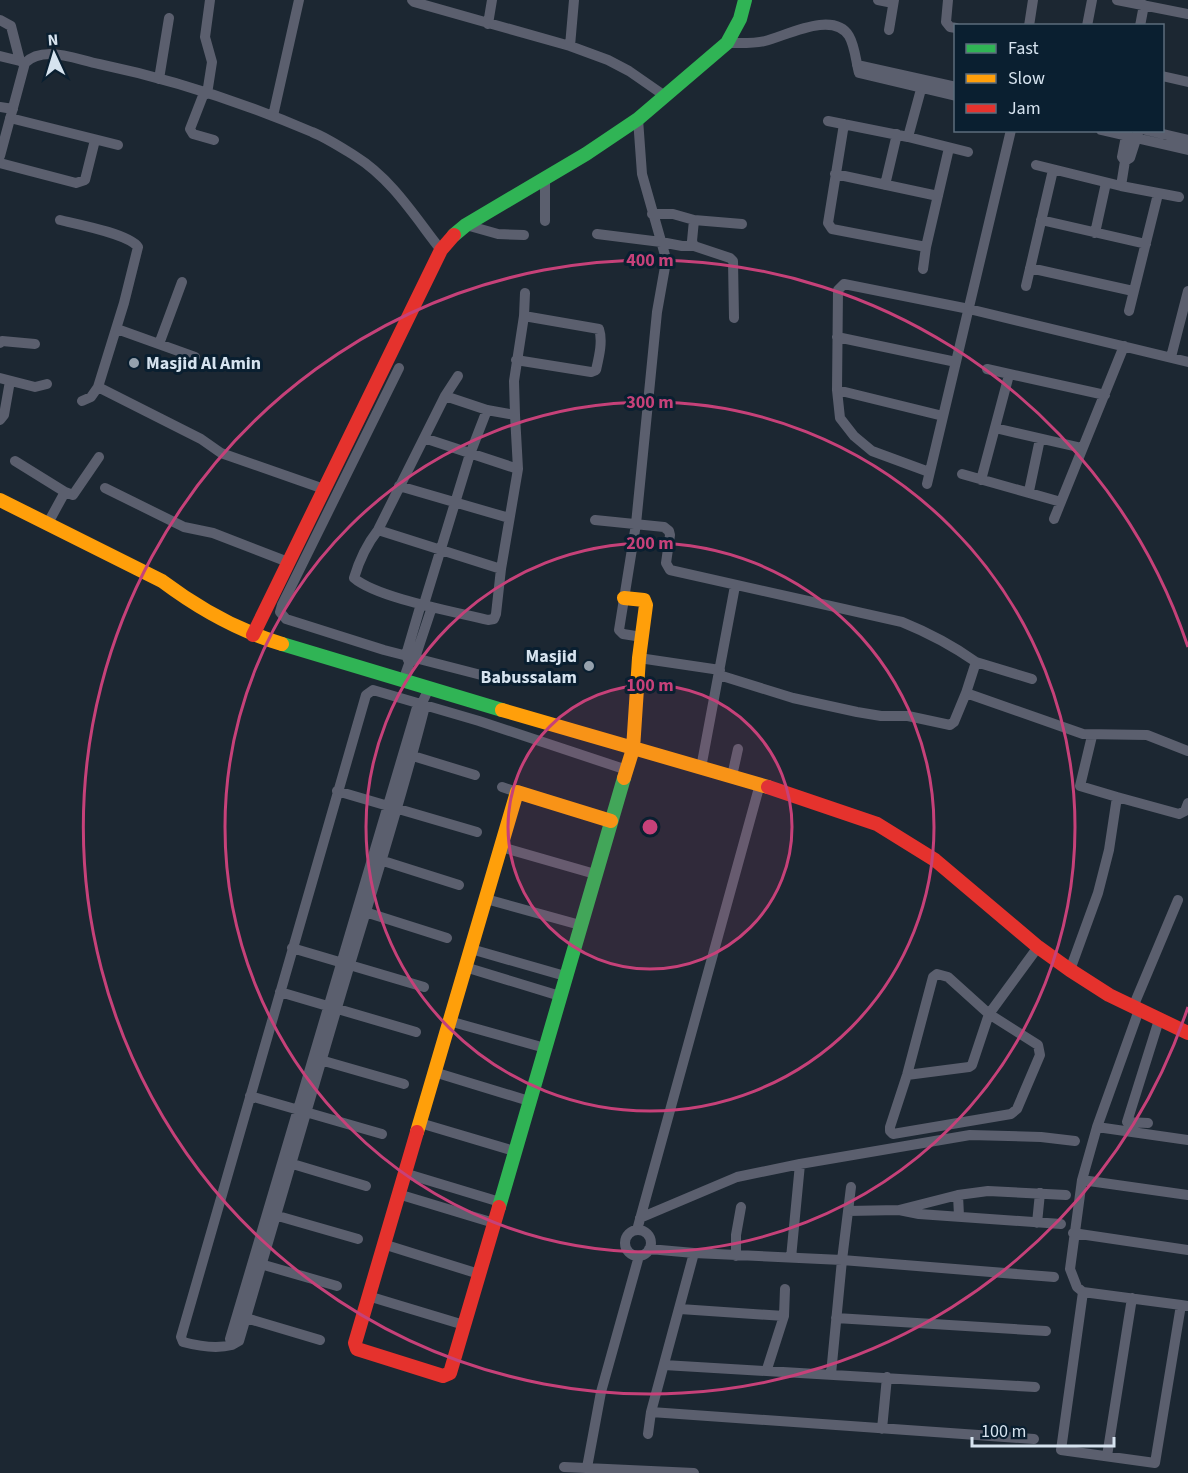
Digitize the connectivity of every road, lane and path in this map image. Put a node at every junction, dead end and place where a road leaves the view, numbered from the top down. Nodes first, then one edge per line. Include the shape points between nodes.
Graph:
1 (210, 0) edge
2 (299, 0) edge
3 (412, 0) edge
4 (492, 0) edge
5 (574, 0) edge
6 (745, 0) edge
7 (878, 0) edge
8 (948, 0) edge
9 (1033, 0) edge
10 (1092, 0) edge
11 (1117, 0) edge
12 (894, 1) edge
13 (1144, 5) junction
14 (1174, 5) edge
15 (1188, 14) edge
16 (169, 18) dead end
17 (0, 20) edge
18 (488, 24) junction
19 (1029, 24) edge
20 (1087, 24) edge
21 (1140, 24) edge
22 (954, 28) edge
23 (888, 30) dead end
24 (727, 43) junction
25 (570, 46) junction
26 (0, 56) edge
27 (23, 62) junction
28 (1164, 76) edge
29 (159, 79) junction
30 (1188, 82) edge
31 (922, 83) junction
32 (954, 87) edge
33 (206, 94) junction
34 (954, 95) edge
35 (665, 96) junction
36 (0, 106) edge
37 (12, 114) junction
38 (273, 116) junction
39 (638, 119) junction
40 (828, 121) dead end
41 (844, 124) junction
42 (1011, 132) edge
43 (1116, 132) edge
44 (1154, 132) edge
45 (1132, 134) edge
46 (903, 136) junction
47 (95, 140) junction
48 (214, 140) dead end
49 (1188, 140) edge
50 (118, 145) dead end
51 (949, 148) junction
52 (1188, 150) edge
53 (968, 152) dead end
54 (0, 156) edge
55 (0, 163) edge
56 (1036, 165) dead end
57 (1053, 170) junction
58 (835, 174) junction
59 (545, 179) junction
60 (1106, 183) junction
61 (885, 184) junction
62 (1121, 186) junction
63 (1158, 194) junction
64 (939, 196) junction
65 (1179, 197) dead end
66 (652, 214) junction
67 (60, 220) dead end
68 (694, 220) junction
69 (1041, 220) junction
70 (545, 221) dead end
71 (742, 224) dead end
72 (466, 225) junction
73 (1095, 232) junction
74 (597, 234) dead end
75 (524, 236) dead end
76 (661, 242) junction
77 (1146, 244) junction
78 (694, 246) junction
79 (926, 247) junction
80 (441, 250) junction
81 (1030, 268) junction
82 (923, 269) dead end
83 (182, 282) dead end
84 (1026, 286) dead end
85 (1133, 291) junction
86 (1188, 291) edge
87 (525, 293) dead end
88 (1186, 304) edge
89 (969, 309) junction
90 (1129, 311) dead end
91 (524, 316) junction
92 (734, 318) dead end
93 (117, 329) junction
94 (837, 337) junction
95 (0, 342) edge
96 (35, 344) dead end
97 (159, 344) junction
98 (1124, 346) junction
99 (195, 357) dead end
100 (1171, 357) junction
101 (516, 360) junction
102 (956, 362) junction
103 (1188, 362) edge
104 (399, 368) dead end
105 (987, 369) dead end
106 (1009, 375) junction
107 (458, 376) dead end
108 (5, 379) edge
109 (46, 384) dead end
110 (98, 387) junction
111 (837, 390) junction
112 (1105, 395) junction
113 (445, 396) junction
114 (82, 401) dead end
115 (487, 410) junction
116 (515, 416) junction
117 (943, 416) junction
118 (0, 420) edge
119 (995, 428) junction
120 (424, 438) junction
121 (1040, 439) junction
122 (1082, 448) junction
123 (470, 454) junction
124 (99, 457) dead end
125 (15, 461) dead end
126 (518, 469) junction
127 (929, 472) junction
128 (962, 474) dead end
129 (981, 480) junction
130 (927, 484) dead end
131 (399, 486) junction
132 (105, 488) dead end
133 (324, 489) junction
134 (65, 492) junction
135 (1029, 492) junction
136 (0, 500) edge
137 (455, 501) junction
138 (1061, 502) junction
139 (509, 518) junction
140 (1054, 519) dead end
141 (595, 520) dead end
142 (48, 523) junction
143 (636, 524) junction
144 (378, 530) junction
145 (440, 550) junction
146 (288, 562) junction
147 (501, 569) junction
148 (735, 586) junction
149 (624, 598) junction
150 (426, 605) junction
151 (256, 629) junction
152 (642, 637) junction
153 (639, 658) junction
154 (976, 662) junction
155 (408, 667) junction
156 (719, 672) junction
157 (485, 676) dead end
158 (1032, 679) dead end
159 (966, 693) junction
160 (424, 699) junction
161 (481, 712) junction
162 (537, 730) junction
163 (1092, 736) junction
164 (738, 749) dead end
165 (1188, 751) edge
166 (632, 752) junction
167 (413, 756) junction
168 (701, 768) junction
169 (733, 771) junction
170 (475, 776) dead end
171 (760, 784) junction
172 (502, 787) dead end
173 (337, 791) junction
174 (517, 792) junction
175 (1117, 797) junction
176 (1188, 803) edge
177 (393, 807) junction
178 (611, 821) junction
179 (477, 832) dead end
180 (501, 847) junction
181 (377, 859) junction
182 (595, 874) junction
183 (459, 885) dead end
184 (486, 899) junction
185 (1178, 900) dead end
186 (362, 911) junction
187 (580, 925) junction
188 (447, 938) dead end
189 (292, 948) junction
190 (471, 950) junction
191 (1034, 952) junction
192 (347, 963) junction
193 (465, 968) junction
194 (1070, 970) junction
195 (565, 976) junction
196 (424, 987) dead end
197 (280, 992) junction
198 (560, 996) junction
199 (332, 1008) junction
200 (1136, 1009) junction
201 (989, 1014) junction
202 (1160, 1020) junction
203 (449, 1021) junction
204 (416, 1032) dead end
205 (1188, 1032) edge
206 (545, 1048) junction
207 (318, 1059) junction
208 (434, 1072) junction
209 (907, 1075) junction
210 (404, 1084) dead end
211 (250, 1096) junction
212 (529, 1101) junction
213 (303, 1111) junction
214 (420, 1123) junction
215 (1148, 1123) dead end
216 (1097, 1127) junction
217 (382, 1134) dead end
218 (1188, 1140) edge
219 (1075, 1141) dead end
220 (514, 1151) junction
221 (287, 1162) junction
222 (801, 1164) junction
223 (404, 1173) junction
224 (1082, 1180) junction
225 (366, 1186) dead end
226 (851, 1187) dead end
227 (1040, 1193) junction
228 (398, 1194) junction
229 (958, 1195) junction
230 (1066, 1195) dead end
231 (1188, 1195) edge
232 (500, 1202) junction
233 (741, 1207) dead end
234 (899, 1210) junction
235 (848, 1211) junction
236 (272, 1214) junction
237 (959, 1216) junction
238 (640, 1218) junction
239 (494, 1223) junction
240 (1037, 1223) junction
241 (1061, 1224) dead end
242 (637, 1230) junction
243 (1073, 1233) junction
244 (358, 1239) dead end
245 (383, 1244) junction
246 (649, 1249) junction
247 (1188, 1250) edge
248 (694, 1253) junction
249 (639, 1256) junction
250 (736, 1256) junction
251 (791, 1258) junction
252 (842, 1260) junction
253 (258, 1264) junction
254 (479, 1274) junction
255 (1054, 1277) dead end
256 (337, 1286) dead end
257 (785, 1289) dead end
258 (1083, 1292) junction
259 (368, 1296) junction
260 (1132, 1298) junction
261 (1184, 1305) edge
262 (680, 1309) junction
263 (784, 1316) junction
264 (246, 1318) junction
265 (836, 1318) junction
266 (464, 1325) junction
267 (1046, 1331) dead end
268 (320, 1340) dead end
269 (232, 1345) junction
270 (664, 1365) junction
271 (767, 1369) junction
272 (831, 1374) junction
273 (887, 1377) junction
274 (1035, 1387) dead end
275 (651, 1412) junction
276 (882, 1429) junction
277 (648, 1434) dead end
278 (1034, 1439) dead end
279 (1107, 1456) junction
280 (564, 1467) dead end
281 (586, 1470) edge
282 (694, 1473) edge

1 - 33 street via 206,37 212,69
2 - 38 street
3 - 18 street
4 - 18 street
5 - 25 street
6 - 24 street
7 - 12 street
8 - 22 street via 946,22
9 - 19 street
10 - 20 street
11 - 13 street
12 - 23 street
13 - 14 street
13 - 21 street
14 - 15 street
16 - 29 street
17 - 27 street via 11,26
18 - 25 street
24 - 31 street via 764,41 829,25 841,28 849,36 857,65
24 - 35 street
25 - 35 street via 629,71
26 - 27 street
27 - 29 street via 52,54
27 - 37 street
28 - 30 street
29 - 33 street
31 - 32 street
31 - 34 street
31 - 46 street
33 - 38 street
33 - 48 street via 189,129
35 - 39 street
36 - 37 street
37 - 47 street
37 - 54 street
38 - 80 street via 315,133 372,168
39 - 59 street
39 - 66 street via 642,174
40 - 41 street
41 - 46 street
41 - 58 street
42 - 89 street
43 - 45 street
44 - 49 street
45 - 52 street
45 - 62 street via 1130,158 1125,161
46 - 51 street
46 - 61 street
47 - 50 street
47 - 55 street via 82,183
51 - 53 street
51 - 64 street
56 - 57 street
57 - 60 street
57 - 69 street
58 - 61 street
58 - 79 street via 830,227
59 - 70 street
59 - 72 street
60 - 62 street
60 - 73 street
61 - 64 street
62 - 63 street
63 - 65 street
63 - 77 street
64 - 79 street
66 - 68 street
66 - 76 street
67 - 93 street via 123,237 138,247
68 - 71 street
68 - 78 street
69 - 73 street
69 - 81 street
72 - 75 street
72 - 80 street
73 - 77 street
74 - 76 street
76 - 78 street
76 - 143 street via 665,267
77 - 85 street
78 - 92 street via 733,261
79 - 82 street
80 - 133 street
81 - 84 street
81 - 85 street
83 - 97 street
85 - 90 street
86 - 88 street
87 - 91 street
88 - 100 street
89 - 94 street via 844,284 838,290
89 - 98 street
89 - 102 street
91 - 101 street
91 - 101 street via 598,329 599,357 596,370 591,372
93 - 97 street
93 - 110 street
94 - 102 street
94 - 111 street
95 - 96 street
97 - 99 street
98 - 100 street
98 - 112 street
100 - 103 street
101 - 116 street
102 - 117 street
104 - 155 street via 280,612 286,619
105 - 106 street
106 - 112 street
106 - 119 street
107 - 113 street
108 - 109 street via 35,387
108 - 118 street via 4,415
110 - 114 street
110 - 133 street via 221,453
111 - 117 street
111 - 127 street via 840,418 854,435 872,451
112 - 122 street
113 - 115 street
113 - 120 street
115 - 116 street
115 - 123 street
116 - 126 street
117 - 127 street
119 - 121 street
119 - 129 street
120 - 123 street
120 - 131 street
121 - 122 street
121 - 135 street
122 - 138 street
123 - 126 street
123 - 137 street
124 - 134 street via 73,495
125 - 134 street
126 - 139 street
127 - 130 street
128 - 129 street
129 - 135 street
131 - 137 street
131 - 144 street
132 - 146 street via 184,527 213,533
133 - 146 street
134 - 142 street
135 - 138 street
136 - 142 street
137 - 139 street
137 - 145 street
138 - 140 street
139 - 147 street
141 - 143 street
142 - 151 street via 157,578 185,598
143 - 148 street via 669,531 666,563 670,570
143 - 149 street
144 - 145 street
144 - 150 street via 354,578 362,585
145 - 147 street
145 - 150 street
146 - 151 street
147 - 150 street via 494,619
148 - 154 street via 902,622 937,637
148 - 156 street
149 - 152 street via 645,602
149 - 152 street via 620,632
150 - 155 street
151 - 155 street
152 - 153 street
153 - 156 street
153 - 166 street
154 - 158 street
154 - 159 street
155 - 157 street
155 - 160 street
156 - 159 street via 793,698 950,725
156 - 168 street
159 - 163 street
160 - 161 street
160 - 167 street
160 - 173 street via 369,691
160 - 177 street
161 - 162 street
161 - 162 street
162 - 166 street
162 - 166 street
163 - 165 street via 1147,735
163 - 175 street via 1079,785
164 - 169 street
166 - 168 street
166 - 178 street
167 - 170 street
167 - 177 street
168 - 169 street
169 - 171 street
171 - 191 street via 846,812 897,834 935,860
171 - 238 street
172 - 174 street
173 - 177 street
173 - 189 street
174 - 178 street
174 - 180 street
175 - 176 street via 1179,814 1185,812
175 - 194 street via 1098,893
177 - 179 street
177 - 181 street
178 - 182 street
180 - 182 street
180 - 184 street
181 - 183 street
181 - 186 street
182 - 187 street
184 - 187 street
184 - 190 street
185 - 200 street
186 - 188 street
186 - 192 street
187 - 195 street
189 - 192 street
189 - 197 street
190 - 193 street
190 - 195 street
191 - 194 street
191 - 201 street
192 - 196 street
192 - 199 street
193 - 198 street
193 - 203 street
194 - 200 street
195 - 198 street
197 - 199 street
197 - 211 street
198 - 206 street
199 - 204 street
199 - 207 street
200 - 202 street
200 - 216 street
201 - 209 street via 972,1065
201 - 209 street via 948,977 937,974
201 - 209 street via 1040,1049 1014,1112 893,1134 890,1127
202 - 205 street
202 - 215 street via 1127,1122
203 - 206 street
203 - 208 street
206 - 212 street
207 - 210 street
207 - 213 street
208 - 212 street
208 - 214 street
211 - 213 street
211 - 269 street via 181,1337 183,1342 194,1345
212 - 220 street
213 - 217 street
213 - 221 street
214 - 220 street
214 - 223 street
216 - 218 street
216 - 224 street
219 - 222 street via 970,1135
220 - 232 street
221 - 225 street
221 - 236 street
222 - 238 street via 737,1177
222 - 251 street
223 - 228 street
223 - 232 street
224 - 231 street
224 - 243 street
226 - 235 street
227 - 229 street via 988,1191
227 - 230 street
227 - 240 street
228 - 239 street
228 - 245 street
229 - 234 street
229 - 237 street
232 - 239 street
233 - 250 street
234 - 235 street
234 - 237 street
235 - 252 street
236 - 244 street
236 - 253 street
237 - 240 street
238 - 242 street
239 - 254 street
240 - 241 street
242 - 246 street via 648,1236
242 - 249 street via 626,1237 625,1243 627,1250
243 - 247 street
243 - 258 street via 1070,1269
245 - 254 street
245 - 259 street
246 - 248 street
246 - 249 street
248 - 250 street
248 - 262 street
249 - 281 street via 601,1392
250 - 251 street
251 - 252 street
252 - 255 street
252 - 265 street
253 - 256 street
253 - 264 street
253 - 269 street via 230,1338
254 - 266 street
257 - 263 street
258 - 260 street
258 - 279 street via 1061,1450
259 - 266 street
259 - 266 street via 355,1342 357,1348 443,1376 450,1373
260 - 261 street
260 - 279 street
261 - 279 street via 1155,1463
262 - 263 street
262 - 270 street
263 - 271 street
264 - 268 street
264 - 269 street via 239,1341
265 - 267 street
265 - 272 street
270 - 271 street
270 - 275 street
271 - 272 street
272 - 273 street
273 - 274 street
273 - 276 street
275 - 276 street
275 - 277 street
276 - 278 street
280 - 281 street
281 - 282 street

